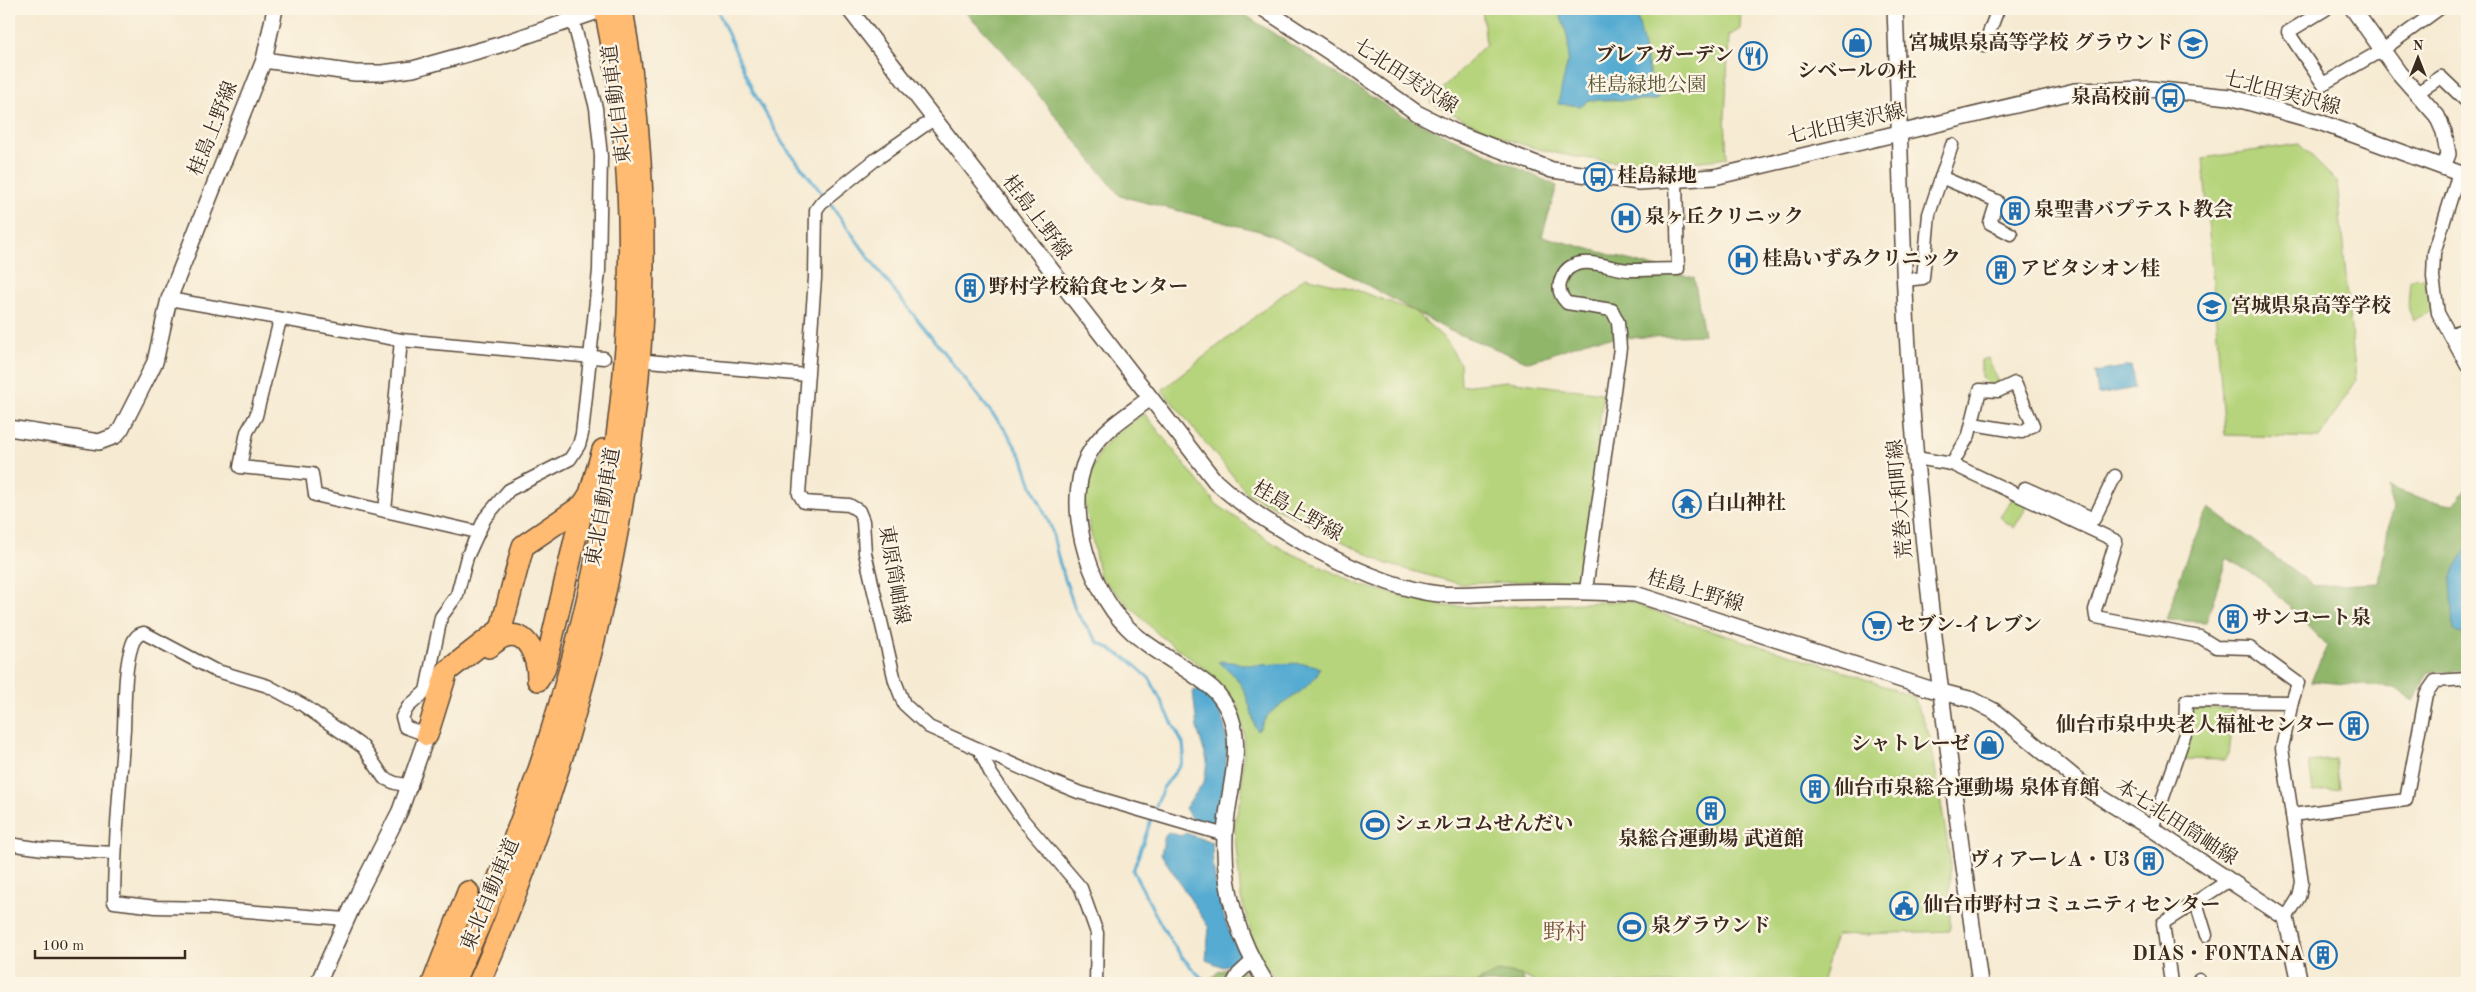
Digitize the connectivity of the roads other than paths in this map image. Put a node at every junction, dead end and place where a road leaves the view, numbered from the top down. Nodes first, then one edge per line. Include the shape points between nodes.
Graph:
1 (275, 9) edge
2 (849, 9) edge
3 (1264, 9) edge
4 (1895, 9) edge
5 (1998, 9) edge
6 (2326, 9) edge
7 (2353, 9) edge
8 (2439, 9) edge
9 (612, 11) edge
10 (573, 20) junction
11 (1984, 46) dead end
12 (2384, 49) junction
13 (264, 60) junction
14 (2417, 93) junction
15 (2467, 102) edge
16 (935, 118) junction
17 (1899, 134) junction
18 (1952, 145) dead end
19 (2443, 167) junction
20 (2463, 174) edge
21 (1942, 177) junction
22 (1676, 179) junction
23 (2011, 234) dead end
24 (1905, 280) junction
25 (169, 299) junction
26 (626, 315) junction
27 (280, 320) junction
28 (2467, 328) edge
29 (2450, 335) junction
30 (401, 340) junction
31 (591, 357) junction
32 (604, 358) dead end
33 (648, 361) dead end
34 (2467, 366) edge
35 (806, 375) junction
36 (1150, 398) junction
37 (1973, 424) junction
38 (9, 428) edge
39 (1916, 458) junction
40 (1952, 464) junction
41 (2115, 476) dead end
42 (2015, 493) junction
43 (583, 505) junction
44 (385, 511) junction
45 (477, 532) junction
46 (1586, 590) junction
47 (2467, 679) edge
48 (442, 691) junction
49 (1942, 692) junction
50 (2292, 702) junction
51 (427, 735) junction
52 (980, 751) junction
53 (411, 786) junction
54 (2292, 815) junction
55 (2152, 829) junction
56 (1225, 834) junction
57 (9, 844) edge
58 (114, 853) junction
59 (2228, 881) junction
60 (468, 892) dead end
61 (2196, 902) junction
62 (2286, 918) junction
63 (346, 919) junction
64 (2206, 936) dead end
65 (1252, 961) junction
66 (318, 983) edge
67 (433, 983) edge
68 (453, 983) edge
69 (479, 983) edge
70 (1096, 983) edge
71 (1233, 983) edge
72 (1266, 983) edge
73 (1980, 983) edge
74 (2171, 983) edge
75 (2300, 983) edge

1 - 13 street, 桂島上野線
2 - 16 street, 桂島上野線
3 - 22 street, 七北田実沢線 via 1417,112 1457,133 1552,170 1639,182
4 - 17 street, 荒巻大和町線
5 - 11 street
6 - 12 street via 2288,32 2323,84
7 - 12 street
8 - 12 street
9 - 10 street
9 - 26 highway, 東北自動車道 via 625,160
9 - 69 highway, 東北自動車道 via 641,151 645,256 639,374 625,494 598,622 561,761 531,854
10 - 13 street via 499,45 412,69 382,73 355,73
10 - 31 street via 596,108 600,156 599,271
12 - 14 street
13 - 25 street, 桂島上野線
14 - 15 street via 2441,77
14 - 19 street via 2437,116 2444,132 2448,154
16 - 35 street, 東原筒岫線 via 875,160 820,203 816,210 815,278
16 - 36 street, 桂島上野線
17 - 19 street, 七北田実沢線 via 2075,91 2150,89 2230,97 2319,122
17 - 22 street, 七北田実沢線 via 1714,177
17 - 24 street, 荒巻大和町線
18 - 21 street
19 - 20 street, 七北田実沢線
20 - 29 street via 2434,253 2433,276 2438,314
21 - 23 street via 1997,201 1990,224
21 - 24 street via 1929,214 1924,278
22 - 46 street via 1678,269 1629,270 1581,263 1568,269 1560,282 1559,290 1567,303 1612,310 1618,322 1620,348
24 - 39 street, 荒巻大和町線
25 - 27 street
25 - 38 street, 桂島上野線 via 155,362 116,436 99,442
26 - 43 highway via 616,347 608,425 601,458 590,494
26 - 68 highway, 東北自動車道 via 623,372 607,498 584,615 565,688 512,845
27 - 30 street
27 - 44 street via 240,467 312,474 315,495
28 - 29 street
29 - 34 street
30 - 31 street
30 - 44 street
31 - 32 street
31 - 45 street via 582,434 575,452 562,464 509,490 492,508
33 - 35 street
35 - 52 street, 東原筒岫線 via 799,494 804,502 849,505 859,512 871,581 899,694 912,713 929,727
36 - 46 street, 桂島上野線 via 1215,481 1235,500 1266,521 1372,575 1397,585 1439,594
36 - 56 street via 1093,447 1079,481 1078,513 1094,578 1114,612 1148,644 1213,689 1228,708 1237,746
37 - 37 street via 1980,390 1998,390 2016,383 2033,425 2022,432
37 - 40 street
39 - 40 street
39 - 49 street, 荒巻大和町線
40 - 42 street
41 - 42 street via 2094,519 2019,486
42 - 50 street via 2116,541 2095,610 2096,617 2200,637 2216,647 2250,648 2298,683
43 - 48 highway via 523,546 501,629 451,666
43 - 48 highway via 548,656 538,680 536,661 529,644 518,637 506,637 455,674
44 - 45 street
45 - 51 street via 458,596 441,617 426,691 402,717 405,727
46 - 49 street, 桂島上野線 via 1635,594
47 - 54 street via 2435,681 2426,694 2406,800
48 - 51 highway
49 - 55 street, 本七北田筒岫線 via 1973,700 1994,711 2092,792
49 - 73 street, 荒巻大和町線
50 - 54 street via 2282,748
50 - 55 street via 2186,701 2186,734
51 - 53 street
52 - 56 street, 東原筒岫線 via 1078,792
52 - 70 street via 991,774 1023,820 1081,888 1097,933
53 - 58 street via 384,778 363,746 303,705 268,686 214,670 157,638 139,634 131,647
53 - 63 street
54 - 62 street via 2302,882 2299,897
55 - 59 street, 本七北田筒岫線
56 - 65 street via 1230,896
57 - 58 street
58 - 63 street via 114,902
59 - 61 street
59 - 62 street, 本七北田筒岫線
60 - 67 highway
61 - 64 street
61 - 74 street via 2163,923
62 - 75 street
63 - 66 street
65 - 71 street
65 - 72 street

